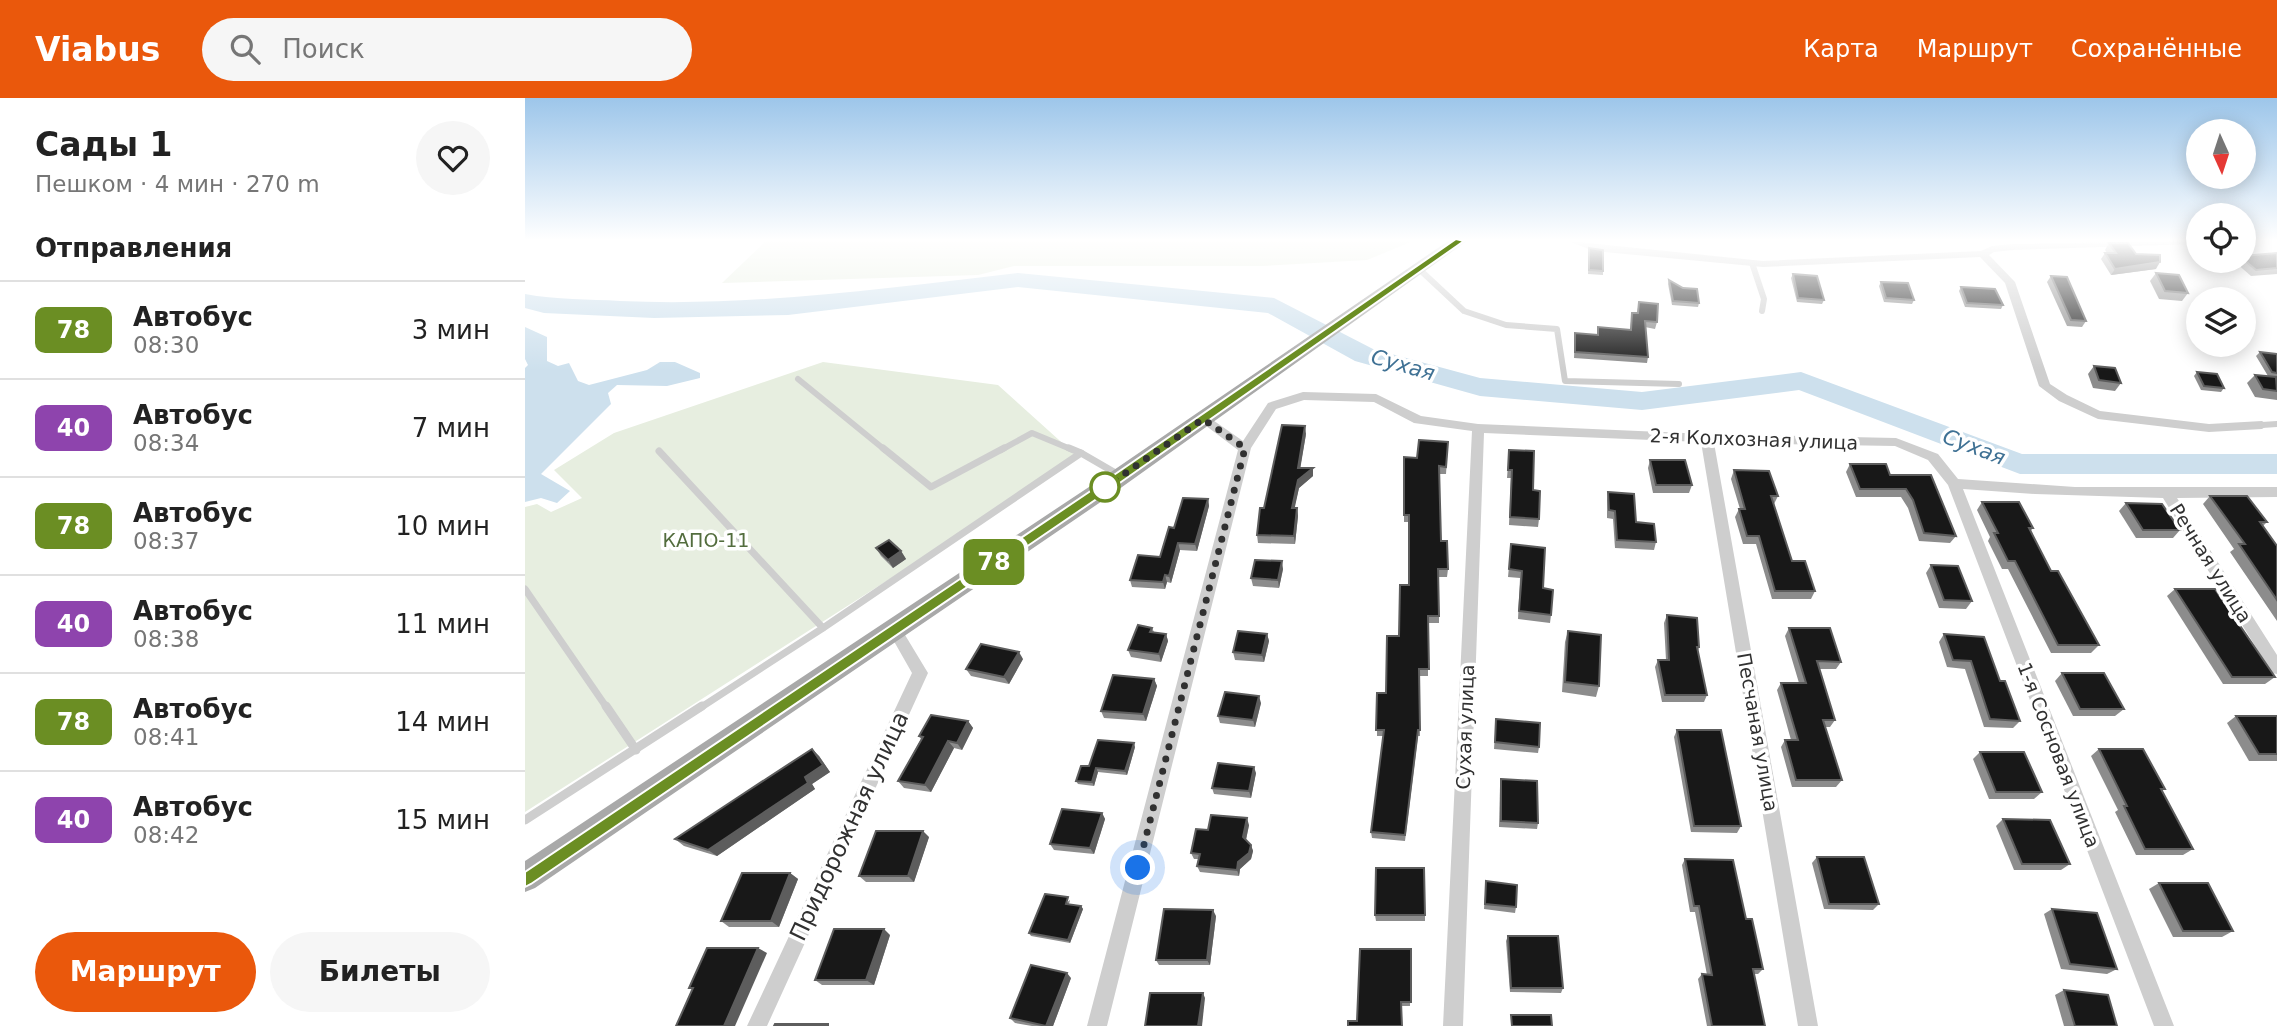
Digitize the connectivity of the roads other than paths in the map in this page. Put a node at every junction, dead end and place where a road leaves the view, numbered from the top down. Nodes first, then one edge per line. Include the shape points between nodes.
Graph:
1 (1396, 284) edge
2 (1435, 284) edge
3 (1759, 284) edge
4 (2011, 284) edge
5 (1762, 311) dead end
6 (798, 379) dead end
7 (1679, 384) dead end
8 (1203, 419) junction
9 (2277, 424) edge
10 (2262, 425) joint
11 (1478, 428) junction
12 (1707, 438) junction
13 (1245, 448) junction
14 (659, 451) dead end
15 (1081, 453) junction
16 (1121, 476) junction
17 (1954, 483) junction
18 (2277, 492) edge
19 (2167, 493) junction
20 (525, 589) edge
21 (823, 628) junction
22 (894, 629) junction
23 (2277, 668) edge
24 (636, 750) junction
25 (525, 820) edge
26 (525, 878) edge
27 (757, 1026) edge
28 (1097, 1026) edge
29 (1453, 1026) edge
30 (1808, 1026) edge
31 (2164, 1026) edge

1 - 8 main road
2 - 7 lane via 1464,311 1506,325 1557,329 1565,381
3 - 5 lane
4 - 10 street via 2045,386 2063,398 2098,415 2209,428
6 - 15 lane via 931,487 1032,432
8 - 13 street
8 - 16 main road
9 - 10 lane
11 - 12 street, 2-я Колхозная улица
11 - 13 street, 2-я Колхозная улица via 1418,420 1376,398 1303,396 1272,406
11 - 29 street, Сухая улица
12 - 17 street, 2-я Колхозная улица via 1896,442 1933,457
12 - 30 street, Песчаная улица
13 - 28 street, 2-я Колхозная улица
14 - 21 lane
15 - 16 lane
15 - 21 lane
16 - 22 main road
17 - 19 street
17 - 31 street, 1-я Сосновая улица
18 - 19 street
19 - 23 street, Речная улица
20 - 24 lane
21 - 24 lane
22 - 26 main road
22 - 27 street, Придорожная улица via 920,673
24 - 25 lane

